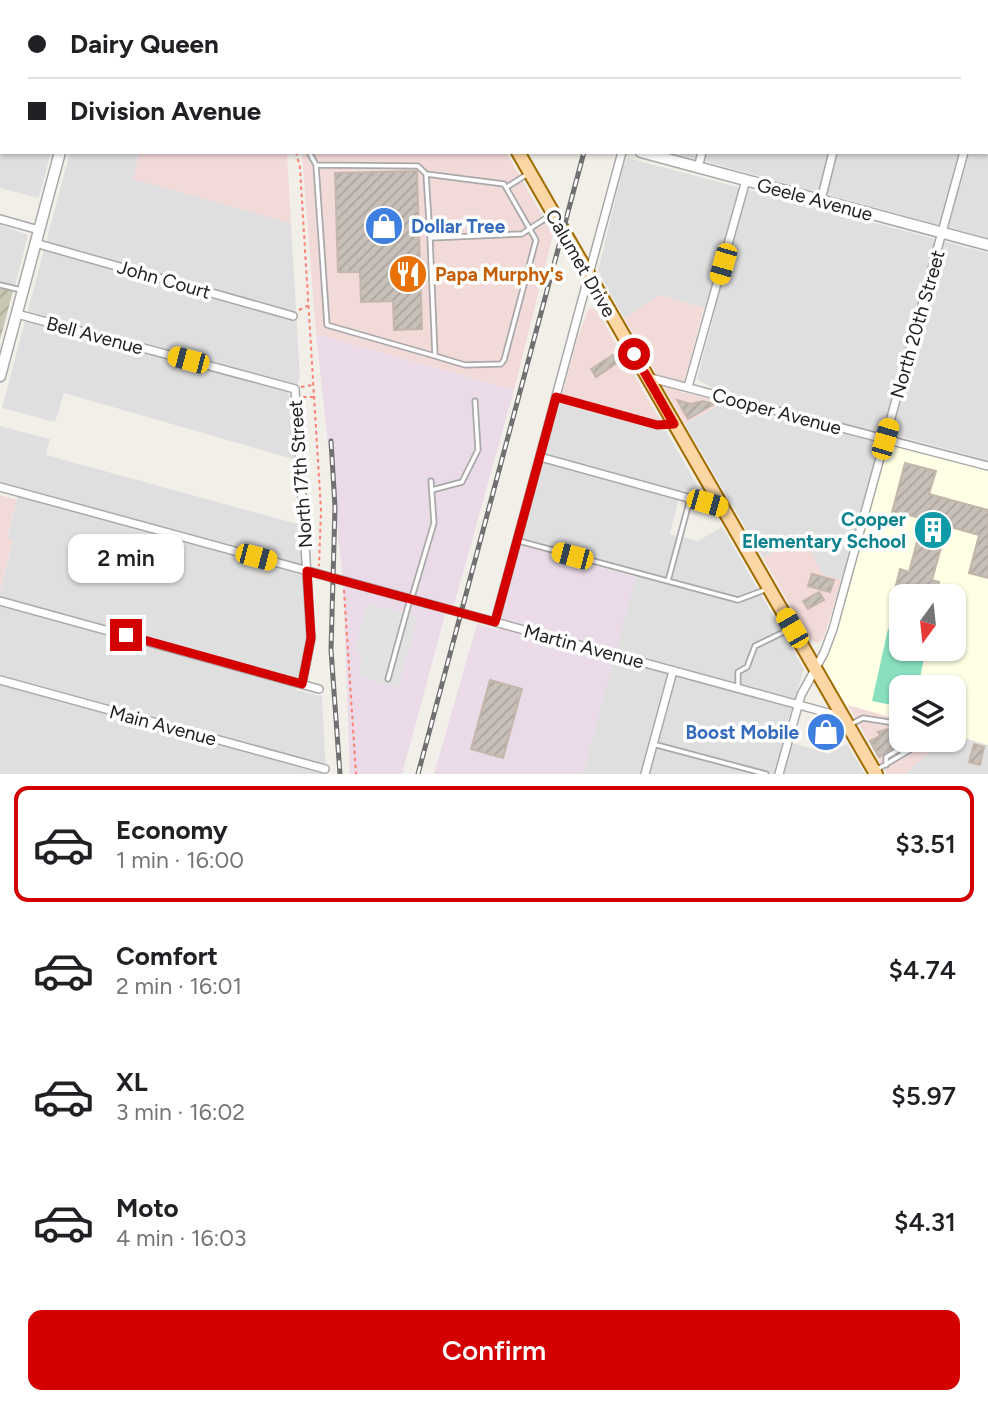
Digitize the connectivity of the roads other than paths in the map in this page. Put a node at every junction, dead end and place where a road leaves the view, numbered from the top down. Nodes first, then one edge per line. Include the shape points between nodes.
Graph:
1 (59, 154) edge
2 (310, 154) edge
3 (519, 154) edge
4 (527, 154) edge
5 (621, 154) edge
6 (648, 154) edge
7 (702, 154) edge
8 (832, 154) edge
9 (963, 154) edge
10 (316, 165) junction
11 (698, 168) junction
12 (528, 170) junction
13 (426, 174) junction
14 (746, 180) junction
15 (507, 187) junction
16 (821, 200) junction
17 (553, 214) junction
18 (0, 219) edge
19 (531, 228) junction
20 (39, 229) junction
21 (943, 233) junction
22 (430, 238) junction
23 (36, 243) junction
24 (988, 245) edge
25 (589, 277) junction
26 (0, 285) edge
27 (23, 291) junction
28 (17, 314) junction
29 (293, 316) road end
30 (4, 348) edge
31 (435, 356) junction
32 (0, 376) edge
33 (647, 377) junction
34 (688, 387) junction
35 (295, 393) joint
36 (556, 397) junction
37 (475, 401) dead end
38 (674, 424) junction
39 (885, 439) junction
40 (540, 457) junction
41 (988, 466) edge
42 (431, 481) dead end
43 (0, 487) edge
44 (432, 490) junction
45 (690, 499) junction
46 (722, 507) junction
47 (517, 541) junction
48 (307, 571) junction
49 (668, 581) junction
50 (769, 589) junction
51 (410, 599) junction
52 (0, 601) edge
53 (495, 622) junction
54 (792, 628) junction
55 (814, 667) junction
56 (673, 671) junction
57 (388, 679) dead end
58 (0, 680) edge
59 (302, 684) junction
60 (319, 689) dead end
61 (738, 689) junction
62 (797, 705) junction
63 (846, 721) junction
64 (889, 722) edge
65 (653, 744) junction
66 (908, 752) edge
67 (325, 769) dead end
68 (879, 770) edge
69 (645, 774) edge
70 (766, 774) edge
71 (779, 774) edge

1 - 20 street
2 - 10 lane
3 - 12 main road, Calumet Drive
4 - 12 street
5 - 25 street
6 - 11 street, Geele Avenue
7 - 11 street
8 - 16 street
9 - 21 street, North 20th Street
10 - 13 lane via 418,166
10 - 31 lane via 327,325
11 - 14 street, Geele Avenue
12 - 15 lane
12 - 17 main road, Calumet Drive
13 - 15 lane
13 - 22 lane
14 - 16 street, Geele Avenue
14 - 34 street
15 - 19 lane
16 - 21 street, Geele Avenue
17 - 19 lane
17 - 25 main road, Calumet Drive
18 - 20 street
19 - 22 lane via 522,234
19 - 31 lane via 536,240 503,363 465,365
20 - 23 street
21 - 24 street, Geele Avenue
21 - 39 street, North 20th Street
22 - 31 lane
23 - 27 street
23 - 29 street, John Court
25 - 33 main road, Calumet Drive
25 - 36 street
26 - 27 lane
27 - 28 street
28 - 30 street
28 - 35 street, Bell Avenue
30 - 32 street
33 - 34 street, Cooper Avenue
33 - 38 main road, Calumet Drive
34 - 39 street, Cooper Avenue
35 - 48 street, North 17th Street
36 - 38 lane via 657,425
36 - 40 street
37 - 44 lane via 478,450 473,461 462,482
38 - 46 main road, Calumet Drive
39 - 41 street, Cooper Avenue
39 - 55 street, North 20th Street via 833,629
40 - 45 street
40 - 47 street
42 - 44 lane
43 - 48 street, Martin Avenue
44 - 51 lane via 434,523
45 - 46 street
45 - 49 lane
46 - 50 main road, Calumet Drive
47 - 49 lane
47 - 53 street
48 - 51 street, Martin Avenue
48 - 59 street, North 17th Street via 311,638
49 - 50 lane via 738,600
50 - 54 main road, Calumet Drive
51 - 53 street, Martin Avenue
51 - 57 lane
52 - 59 street
53 - 56 street, Martin Avenue
54 - 55 main road, Calumet Drive
54 - 61 lane via 755,646 747,667 738,672
55 - 62 street, North 20th Street
55 - 63 main road, Calumet Drive
56 - 61 street, Martin Avenue
56 - 65 street
58 - 67 street, Main Avenue
59 - 60 street
61 - 62 street, Martin Avenue
62 - 63 street, Martin Avenue
62 - 71 street, North 20th Street
63 - 64 lane
63 - 68 main road, Calumet Drive
65 - 69 street
65 - 70 lane
66 - 68 lane

